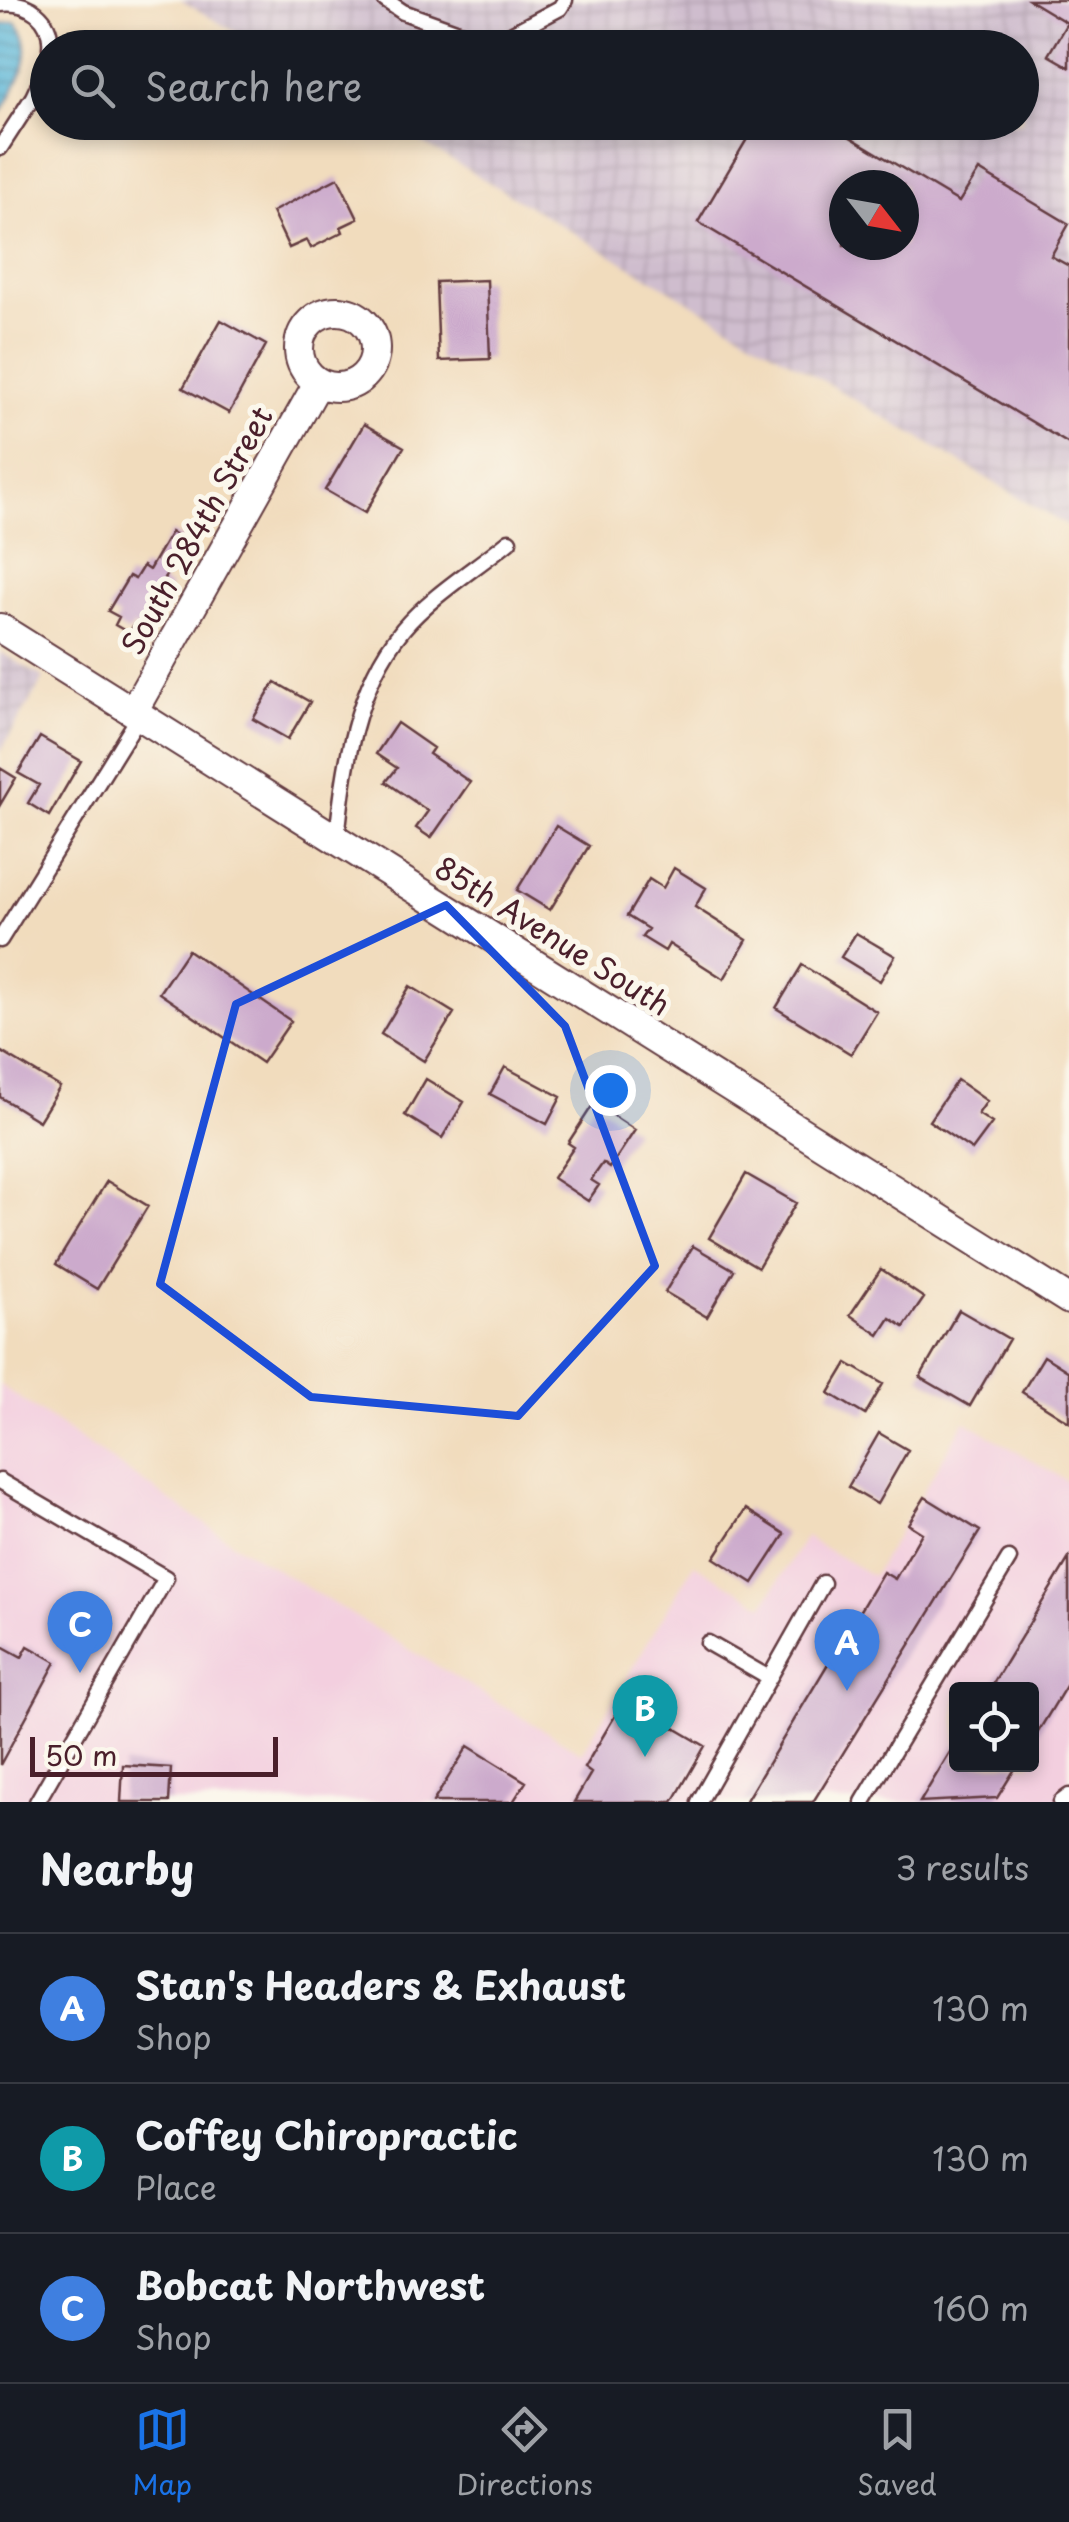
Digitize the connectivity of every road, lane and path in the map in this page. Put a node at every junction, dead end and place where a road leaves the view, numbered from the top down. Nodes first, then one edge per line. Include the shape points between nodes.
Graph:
1 (384, 0) edge
2 (564, 0) edge
3 (0, 4) edge
4 (48, 30) edge
5 (454, 30) edge
6 (518, 30) edge
7 (30, 102) edge
8 (0, 148) edge
9 (318, 383) dead end
10 (510, 541) dead end
11 (0, 628) edge
12 (138, 713) junction
13 (337, 839) junction
14 (0, 940) edge
15 (1069, 1300) edge
16 (0, 1481) edge
17 (1009, 1559) dead end
18 (823, 1583) dead end
19 (708, 1643) dead end
20 (770, 1678) junction
21 (1069, 1796) edge
22 (37, 1802) edge
23 (698, 1802) edge
24 (863, 1802) edge
25 (1061, 1802) edge

1 - 5 lane
2 - 6 lane
3 - 4 lane via 25,1
7 - 8 lane
9 - 12 street, South 284th Street
10 - 13 lane via 420,612 384,658 359,714
11 - 12 street, 85th Avenue South
12 - 13 street, 85th Avenue South
12 - 14 lane
13 - 15 street, 85th Avenue South
16 - 22 lane via 166,1578
17 - 24 lane
18 - 20 lane
19 - 20 lane
20 - 23 lane
21 - 25 lane

